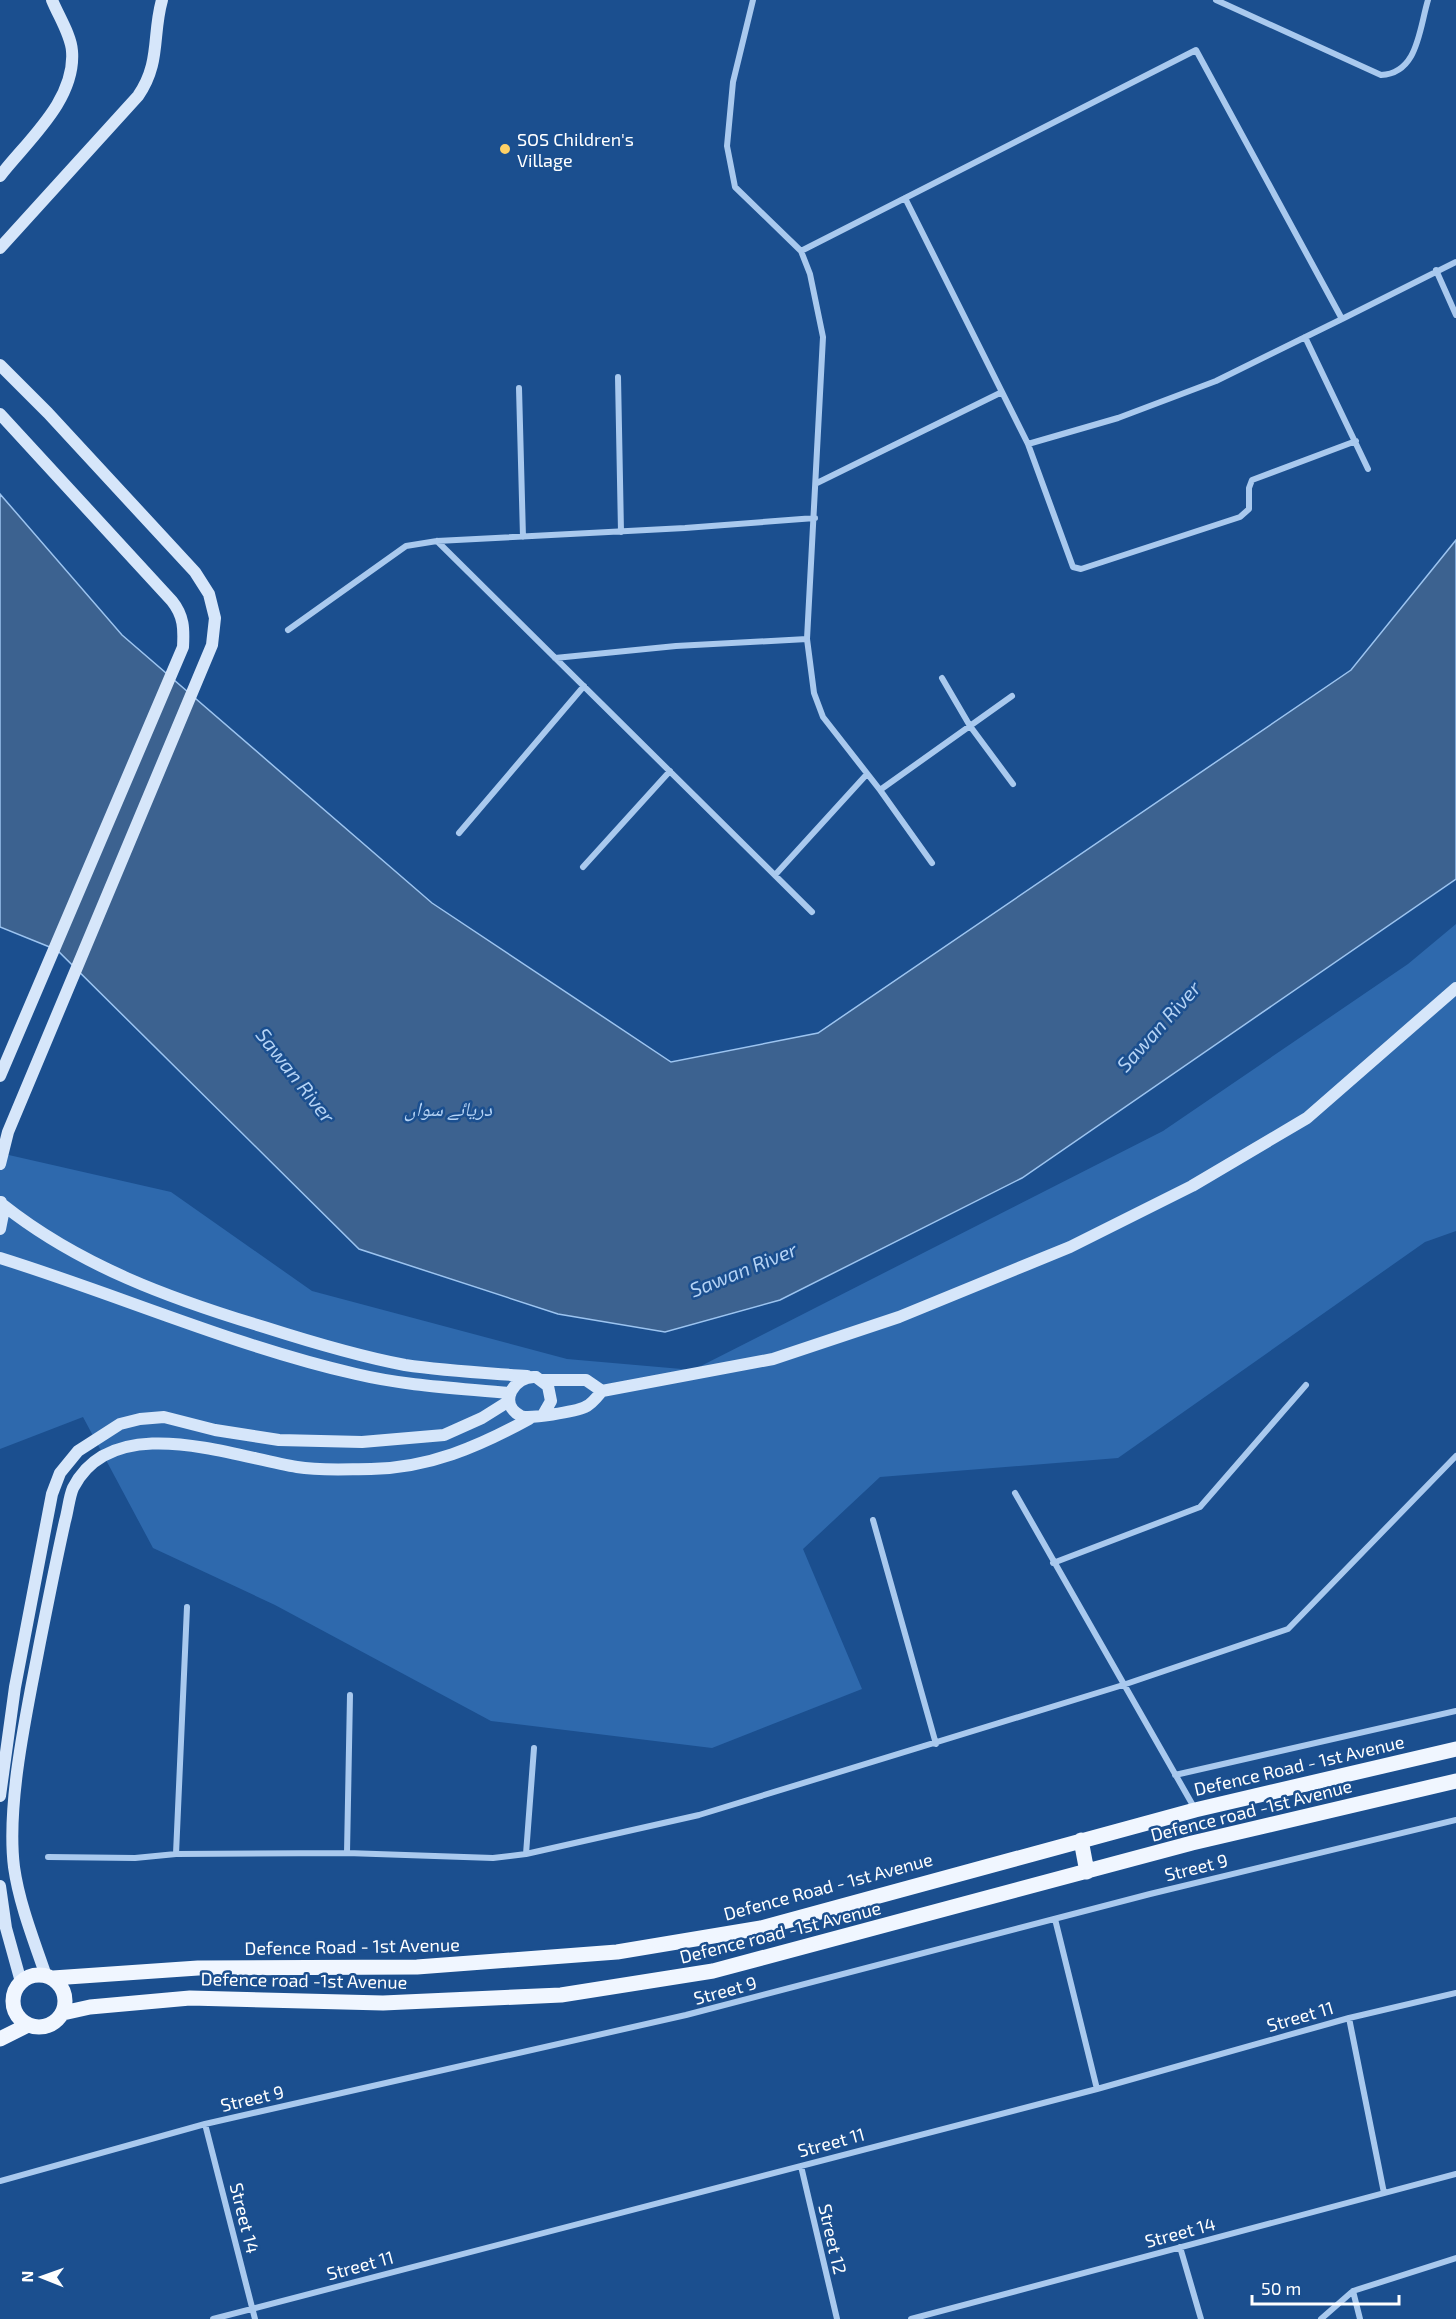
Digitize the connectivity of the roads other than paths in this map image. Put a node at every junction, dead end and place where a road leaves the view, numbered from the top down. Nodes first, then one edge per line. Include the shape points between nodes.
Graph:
1 (52, 0) edge
2 (162, 0) edge
3 (753, 0) edge
4 (1216, 0) edge
5 (1428, 0) edge
6 (0, 176) edge
7 (905, 198) junction
8 (0, 248) edge
9 (801, 251) junction
10 (1456, 262) edge
11 (1436, 270) junction
12 (1456, 315) edge
13 (1342, 319) junction
14 (1305, 337) junction
15 (0, 365) edge
16 (618, 376) dead end
17 (519, 388) dead end
18 (1002, 392) junction
19 (0, 414) edge
20 (1356, 441) junction
21 (1028, 444) junction
22 (1368, 469) dead end
23 (817, 483) junction
24 (815, 518) junction
25 (621, 532) junction
26 (522, 537) junction
27 (437, 541) junction
28 (288, 630) dead end
29 (807, 639) junction
30 (555, 658) junction
31 (942, 678) dead end
32 (584, 686) junction
33 (1012, 696) dead end
34 (970, 726) junction
35 (670, 771) junction
36 (867, 774) junction
37 (1012, 784) dead end
38 (880, 790) junction
39 (459, 833) dead end
40 (932, 863) dead end
41 (583, 867) dead end
42 (775, 875) junction
43 (812, 912) dead end
44 (1456, 988) edge
45 (0, 1076) edge
46 (0, 1164) edge
47 (1, 1201) edge
48 (0, 1229) edge
49 (0, 1258) edge
50 (529, 1377) junction
51 (542, 1380) junction
52 (1306, 1384) dead end
53 (602, 1391) junction
54 (510, 1397) junction
55 (543, 1415) junction
56 (529, 1419) junction
57 (1456, 1456) edge
58 (1015, 1493) dead end
59 (873, 1520) dead end
60 (1053, 1563) junction
61 (187, 1607) dead end
62 (1123, 1685) junction
63 (350, 1695) dead end
64 (1456, 1711) edge
65 (936, 1744) junction
66 (534, 1748) dead end
67 (1456, 1749) edge
68 (1175, 1774) junction
69 (1456, 1781) edge
70 (0, 1796) edge
71 (1195, 1810) junction
72 (1456, 1820) edge
73 (1081, 1840) junction
74 (347, 1853) junction
75 (176, 1854) junction
76 (526, 1854) junction
77 (48, 1857) dead end
78 (1087, 1872) junction
79 (0, 1886) edge
80 (1055, 1919) junction
81 (49, 1977) junction
82 (12, 1987) edge
83 (1456, 1993) edge
84 (63, 2013) junction
85 (1349, 2018) junction
86 (28, 2025) junction
87 (0, 2039) edge
88 (1097, 2089) junction
89 (205, 2124) junction
90 (801, 2166) junction
91 (1456, 2174) edge
92 (0, 2181) edge
93 (1384, 2193) junction
94 (1180, 2247) junction
95 (1456, 2258) edge
96 (1353, 2291) junction
97 (252, 2309) junction
98 (213, 2319) edge
99 (255, 2319) edge
100 (837, 2319) edge
101 (911, 2319) edge
102 (1201, 2319) edge
103 (1321, 2319) edge
104 (1360, 2319) edge

1 - 6 main road via 72,49 72,78 58,103
2 - 8 main road via 149,80
3 - 9 street via 733,82 727,146 735,187
4 - 5 street via 1381,75 1394,74 1410,60
7 - 9 street
7 - 13 street via 1196,50
7 - 18 street
9 - 23 street via 810,274 823,337
10 - 11 street
11 - 12 street
11 - 13 street
13 - 14 street
14 - 20 street
14 - 21 street via 1216,381 1118,418
15 - 46 main road via 195,572 208,594 215,618 212,645 8,1132
16 - 25 street
17 - 26 street
18 - 21 street
18 - 23 street
19 - 45 main road via 172,601 180,611 184,627 183,647
20 - 21 street via 1252,480 1249,509 1240,517 1081,569 1074,567
20 - 22 street
23 - 24 street
24 - 25 street
24 - 29 street
25 - 26 street
26 - 27 street
27 - 28 street via 406,546
27 - 30 street
29 - 30 street
29 - 36 street via 814,693 823,717
30 - 32 street
31 - 34 street
32 - 35 street
32 - 39 street
33 - 34 street
34 - 37 street
34 - 38 street
35 - 41 street
35 - 42 street
36 - 38 street
36 - 42 street
38 - 40 street
42 - 43 street
44 - 53 main road via 1307,1118 1192,1186 1070,1248 899,1317 773,1359
47 - 48 main road
47 - 50 main road via 56,1244 89,1262 190,1304 366,1357
49 - 54 main road via 225,1336 345,1371 405,1384
50 - 51 main road
50 - 54 main road via 520,1379
51 - 53 main road via 586,1380
51 - 55 main road via 548,1386 551,1401
52 - 60 street via 1200,1507
53 - 55 main road via 586,1407
54 - 56 main road via 520,1416
54 - 70 main road via 482,1418 444,1435 362,1443 279,1440 164,1418 120,1424 78,1451 60,1473 52,1494 15,1687
55 - 56 main road
56 - 81 main road via 440,1460 402,1466 299,1467 191,1444 164,1443 116,1450 92,1464 73,1488 58,1552 28,1703 15,1805 14,1868
57 - 62 street via 1288,1629
58 - 60 street
59 - 65 street
60 - 62 street
61 - 75 street
62 - 65 street
62 - 68 street
63 - 74 street
64 - 68 street
65 - 76 street via 699,1815
66 - 76 street
67 - 71 main road, Defence Road - 1st Avenue
68 - 71 street
69 - 78 main road, Defence road -1st Avenue via 1192,1843
71 - 73 main road, Defence Road - 1st Avenue
72 - 80 street, Street 9
73 - 78 main road
73 - 81 main road, Defence Road - 1st Avenue via 761,1928 617,1952 417,1967 198,1968
74 - 75 street
74 - 76 street via 493,1858
75 - 77 street via 135,1858
78 - 84 main road, Defence road -1st Avenue via 713,1971 561,1995 383,2003 190,1998
79 - 82 main road
80 - 88 street
80 - 89 street, Street 9 via 686,2015
81 - 82 main road via 37,1975
81 - 84 main road via 64,1992
82 - 86 main road via 13,2006 21,2021
83 - 85 street, Street 11
84 - 86 main road, Defence road -1st Avenue via 48,2026
85 - 88 street, Street 11
85 - 93 street
86 - 87 main road, Defence road -1st Avenue
88 - 90 street, Street 11
89 - 92 street, Street 9
89 - 97 street, Street 14
90 - 97 street, Street 11
90 - 100 street, Street 12
91 - 93 street, Street 14
93 - 94 street, Street 14
94 - 101 street, Street 14
94 - 102 street
95 - 96 street
96 - 103 street
96 - 104 street
97 - 98 street, Street 11
97 - 99 street, Street 14

